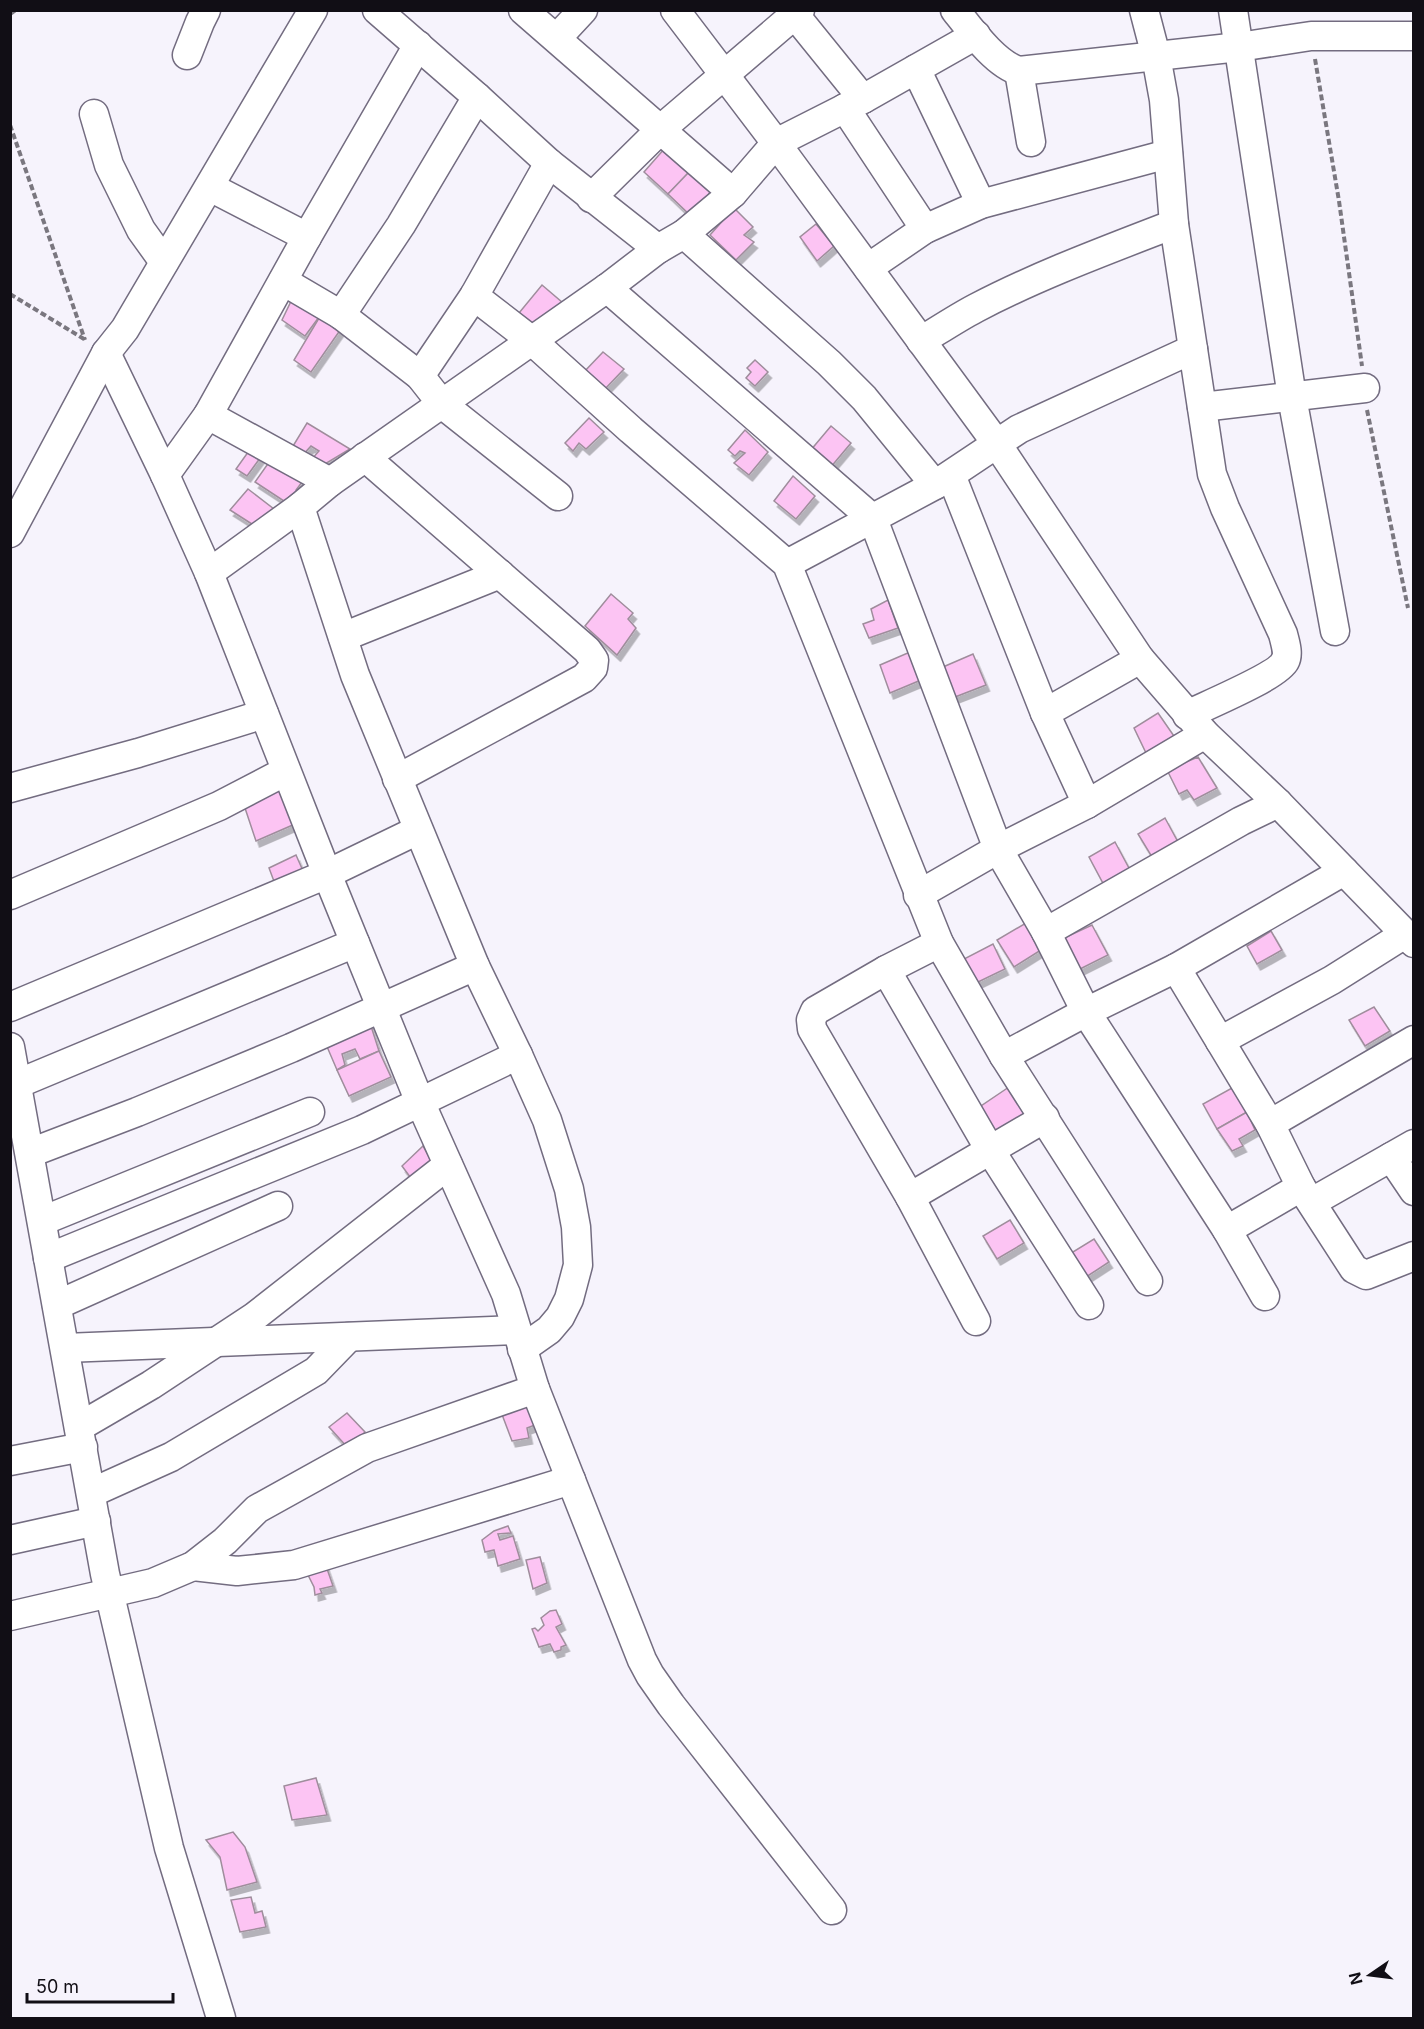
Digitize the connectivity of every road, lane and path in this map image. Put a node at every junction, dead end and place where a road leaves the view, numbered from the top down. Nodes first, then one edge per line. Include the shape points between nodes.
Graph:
1 (16, 10) edge
2 (206, 10) edge
3 (313, 10) edge
4 (377, 10) edge
5 (523, 10) edge
6 (584, 10) edge
7 (954, 10) edge
8 (1144, 10) edge
9 (1233, 10) edge
10 (798, 13) edge
11 (10, 14) edge
12 (683, 14) edge
13 (1397, 27) edge
14 (976, 35) junction
15 (1311, 36) junction
16 (557, 38) junction
17 (418, 45) junction
18 (1239, 47) junction
19 (187, 56) dead end
20 (1156, 56) junction
21 (916, 69) junction
22 (1019, 70) junction
23 (724, 75) junction
24 (477, 97) junction
25 (854, 104) junction
26 (94, 114) dead end
27 (10, 125) edge
28 (661, 129) junction
29 (1031, 142) dead end
30 (776, 143) junction
31 (1168, 154) junction
32 (549, 164) junction
33 (210, 187) junction
34 (733, 192) junction
35 (591, 198) junction
36 (981, 204) junction
37 (1174, 224) junction
38 (925, 229) junction
39 (684, 234) junction
40 (307, 237) junction
41 (658, 249) junction
42 (164, 262) junction
43 (868, 268) junction
44 (283, 281) junction
45 (607, 288) junction
46 (10, 294) edge
47 (474, 296) junction
48 (341, 315) junction
49 (531, 340) junction
50 (921, 341) junction
51 (96, 347) junction
52 (1194, 349) junction
53 (420, 376) junction
54 (1365, 388) junction
55 (1292, 397) junction
56 (442, 404) junction
57 (1202, 407) junction
58 (208, 415) junction
59 (997, 444) junction
60 (365, 457) junction
61 (165, 475) junction
62 (943, 480) junction
63 (330, 482) junction
64 (558, 495) dead end
65 (300, 507) junction
66 (873, 519) junction
67 (10, 533) edge
68 (787, 564) junction
69 (209, 573) junction
70 (500, 574) junction
71 (1408, 608) dead end
72 (1335, 631) dead end
73 (343, 637) junction
74 (1140, 659) junction
75 (1045, 713) junction
76 (264, 714) junction
77 (1196, 724) junction
78 (286, 771) junction
79 (397, 780) junction
80 (10, 788) edge
81 (1278, 802) junction
82 (1087, 804) junction
83 (418, 830) junction
84 (998, 849) junction
85 (1344, 871) junction
86 (327, 874) junction
87 (10, 895) edge
88 (918, 895) junction
89 (1046, 932) junction
90 (1409, 938) edge
91 (355, 943) junction
92 (939, 943) junction
93 (475, 966) junction
94 (1176, 968) junction
95 (886, 970) junction
96 (380, 1006) junction
97 (10, 1007) edge
98 (1086, 1011) junction
99 (1413, 1040) edge
100 (1220, 1041) junction
101 (10, 1047) edge
102 (518, 1055) junction
103 (1004, 1056) junction
104 (17, 1084) junction
105 (420, 1101) junction
106 (310, 1112) dead end
107 (1045, 1118) junction
108 (1270, 1124) junction
109 (990, 1150) junction
110 (1402, 1151) edge
111 (30, 1153) junction
112 (448, 1165) junction
113 (1413, 1191) edge
114 (1307, 1194) junction
115 (910, 1197) junction
116 (278, 1206) dead end
117 (42, 1221) junction
118 (1227, 1230) junction
119 (1413, 1256) edge
120 (48, 1258) junction
121 (1148, 1281) dead end
122 (1265, 1296) dead end
123 (57, 1305) junction
124 (1089, 1305) dead end
125 (976, 1321) dead end
126 (349, 1337) junction
127 (519, 1340) junction
128 (214, 1342) junction
129 (65, 1348) junction
130 (534, 1389) junction
131 (81, 1437) junction
132 (10, 1461) edge
133 (571, 1480) junction
134 (91, 1493) junction
135 (96, 1521) junction
136 (10, 1540) edge
137 (193, 1566) junction
138 (110, 1593) junction
139 (10, 1616) edge
140 (832, 1910) dead end
141 (221, 2019) edge

1 - 11 path
2 - 19 street
3 - 33 street
4 - 17 street
5 - 16 street
6 - 16 street
7 - 14 street
8 - 20 street
9 - 18 street
10 - 23 street
10 - 25 street
12 - 23 street
13 - 15 street
14 - 21 street
14 - 22 street via 1007,67
15 - 18 street
15 - 54 path
16 - 28 street
17 - 24 street
17 - 40 street
18 - 20 street
18 - 55 street
20 - 22 street
20 - 31 street
21 - 25 street
21 - 36 street
22 - 29 street
23 - 28 street
23 - 30 street
24 - 32 street
24 - 48 street via 401,225
25 - 30 street
25 - 38 street
26 - 42 street via 109,165 141,230
27 - 51 path
28 - 34 street
28 - 35 street
30 - 34 street
30 - 43 street
31 - 36 street
31 - 37 street
32 - 35 street
32 - 47 street
33 - 40 street
33 - 42 street
34 - 39 street
35 - 41 street
36 - 38 street
37 - 50 street via 1028,283
37 - 52 street
38 - 43 street
39 - 41 street
39 - 62 street via 843,377
40 - 44 street
41 - 45 street
42 - 51 street via 125,329
43 - 50 street
44 - 48 street
44 - 58 street
45 - 49 street
45 - 66 street
46 - 51 path
47 - 49 street
47 - 53 street
48 - 53 street
49 - 56 street
49 - 68 street
50 - 59 street
51 - 61 street
51 - 67 street
52 - 57 street
52 - 59 street via 1070,404
53 - 56 street
54 - 55 street
54 - 71 path
55 - 57 street
55 - 72 street
56 - 60 street
56 - 64 street
57 - 77 street via 1212,474 1283,634 1287,654 1285,662 1270,674
58 - 61 street
58 - 63 street
59 - 62 street
59 - 74 street
60 - 63 street
60 - 70 street
61 - 69 street
62 - 66 street
62 - 75 street
63 - 65 street
65 - 69 street
65 - 73 street
66 - 68 street
66 - 84 street
68 - 88 street
69 - 76 street
70 - 73 street
70 - 79 street via 587,650 594,660 593,668 584,678
73 - 79 street
74 - 75 street
74 - 77 street
75 - 82 street
76 - 78 street
76 - 80 street
77 - 81 street
77 - 82 street
78 - 86 street
78 - 87 street via 219,806
79 - 83 street
81 - 85 street
81 - 89 street
82 - 84 street
83 - 86 street
83 - 93 street
84 - 88 street
84 - 89 street
85 - 90 street
85 - 94 street
86 - 91 street
86 - 97 street
88 - 92 street
89 - 98 street
90 - 100 street
91 - 96 street
91 - 104 street
92 - 95 street
92 - 103 street
93 - 96 street
93 - 102 street
94 - 98 street
94 - 100 street
95 - 109 street
95 - 115 street via 814,1011 811,1020 812,1029
96 - 105 street
96 - 111 street via 291,1048
98 - 103 street
98 - 118 street
99 - 108 street
100 - 108 street
101 - 104 street
102 - 105 street
102 - 127 street via 547,1120 569,1189 578,1265 560,1317 549,1330
103 - 107 street
104 - 111 street
105 - 112 street
105 - 120 street via 362,1130
106 - 117 street
107 - 109 street
107 - 121 street
108 - 114 street
109 - 115 street
109 - 124 street
110 - 113 street
110 - 114 street
111 - 117 street
112 - 127 street via 506,1293
112 - 128 street via 254,1317
114 - 118 street
114 - 119 street via 1354,1269 1366,1275
115 - 125 street
116 - 123 street
117 - 120 street
118 - 122 street
120 - 123 street
123 - 129 street
126 - 127 street
126 - 128 street
126 - 134 street via 316,1371 171,1457
127 - 130 street
128 - 129 street
128 - 131 street
129 - 131 street
130 - 133 street
130 - 137 street via 367,1448 257,1509
131 - 132 street
131 - 134 street
133 - 137 street via 294,1565 237,1571
133 - 140 street via 650,1676
134 - 135 street
135 - 136 street
135 - 138 street
137 - 138 street via 153,1583
138 - 139 street
138 - 141 street via 169,1848

